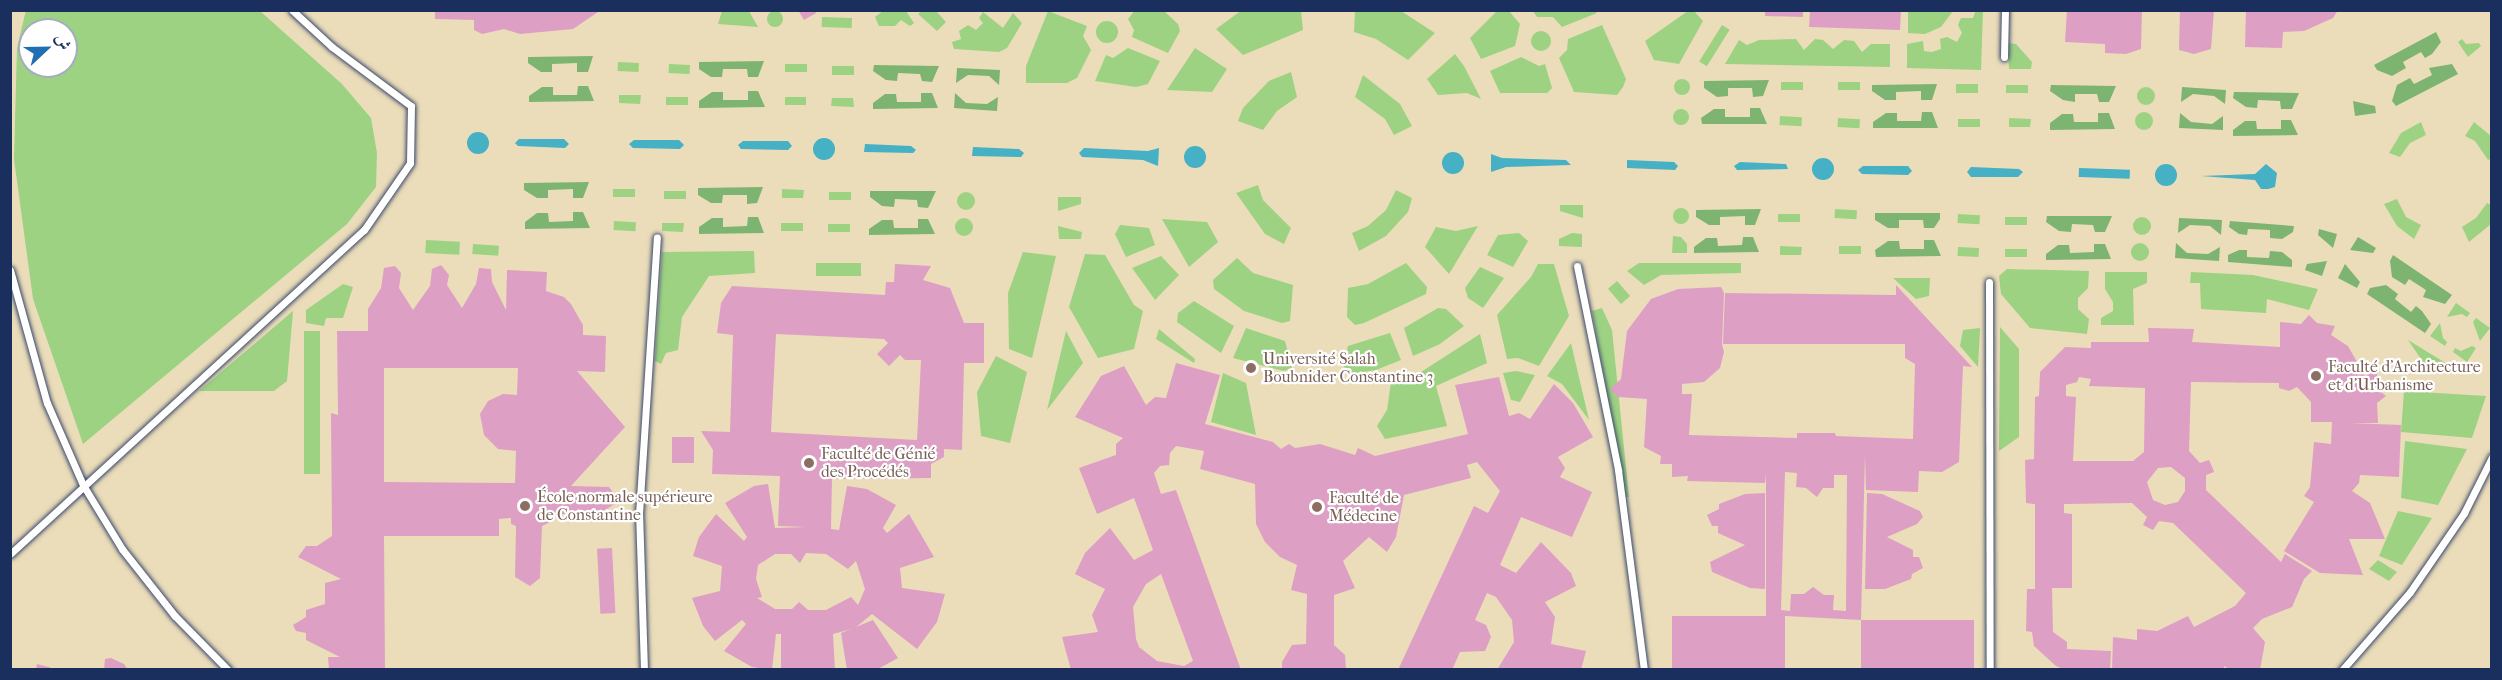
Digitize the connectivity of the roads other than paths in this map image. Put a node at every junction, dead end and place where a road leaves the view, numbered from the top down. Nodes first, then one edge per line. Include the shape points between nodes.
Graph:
1 (292, 10) edge
2 (2005, 10) edge
3 (2004, 57) dead end
4 (657, 238) dead end
5 (1577, 266) dead end
6 (10, 270) edge
7 (1989, 282) dead end
8 (2492, 457) edge
9 (83, 485) junction
10 (10, 554) edge
11 (228, 669) edge
12 (644, 669) edge
13 (1644, 669) edge
14 (1990, 669) edge
15 (2342, 669) edge

1 - 9 lane via 332,47 411,106 410,163 364,230
2 - 3 lane
4 - 12 lane via 639,514
5 - 13 lane via 1618,470
6 - 9 lane via 47,403
7 - 14 lane
8 - 15 lane via 2464,513 2410,592
9 - 10 lane
9 - 11 lane via 122,549 169,608

